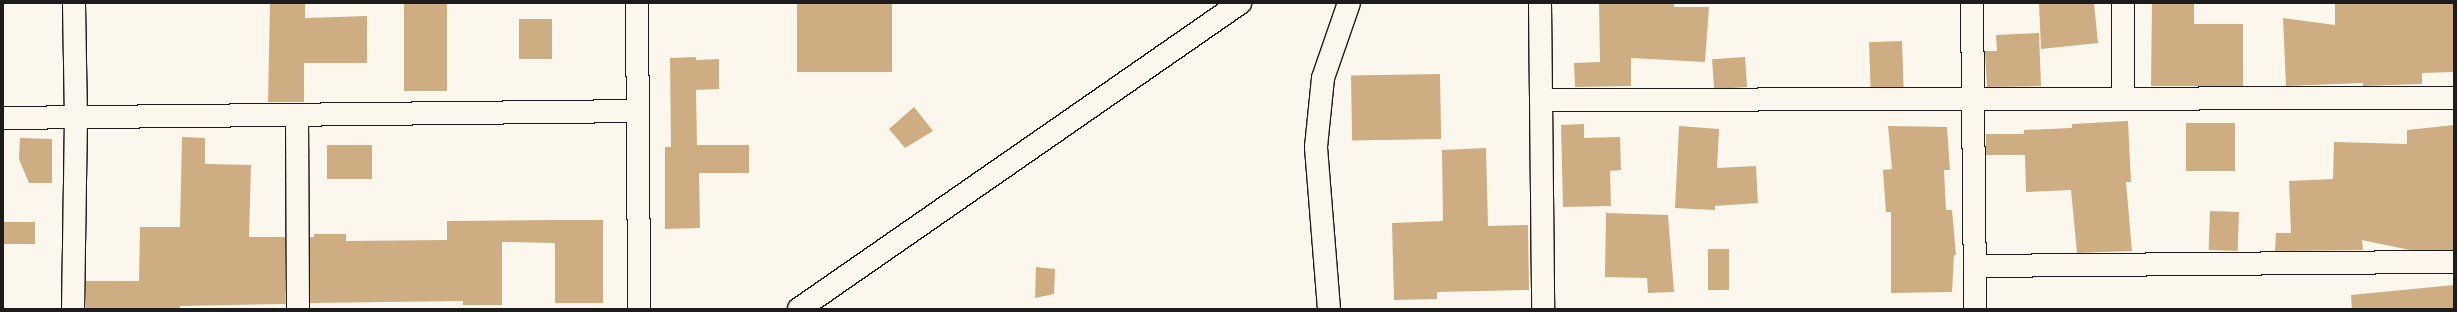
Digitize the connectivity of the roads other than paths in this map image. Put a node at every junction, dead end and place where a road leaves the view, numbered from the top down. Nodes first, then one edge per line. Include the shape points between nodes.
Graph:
1 (74, 3) edge
2 (637, 3) edge
3 (1240, 3) edge
4 (1349, 3) edge
5 (1540, 3) edge
6 (1972, 3) edge
7 (2123, 3) edge
8 (2454, 98) edge
9 (1973, 99) junction
10 (2123, 99) junction
11 (1541, 100) junction
12 (637, 111) junction
13 (297, 116) junction
14 (3, 118) edge
15 (76, 119) junction
16 (2454, 262) edge
17 (1975, 266) junction
18 (73, 309) edge
19 (298, 309) edge
20 (639, 309) edge
21 (799, 309) edge
22 (1329, 309) edge
23 (1543, 309) edge
24 (1975, 309) edge

1 - 15 street
2 - 12 street
3 - 21 street
4 - 22 street via 1323,78 1316,147
5 - 11 street
6 - 9 street
7 - 10 street
8 - 10 street
9 - 10 street
9 - 11 street
9 - 17 street
11 - 23 street
12 - 13 street
12 - 20 street
13 - 15 street
13 - 19 street
14 - 15 street
15 - 18 street
16 - 17 street
17 - 24 street

